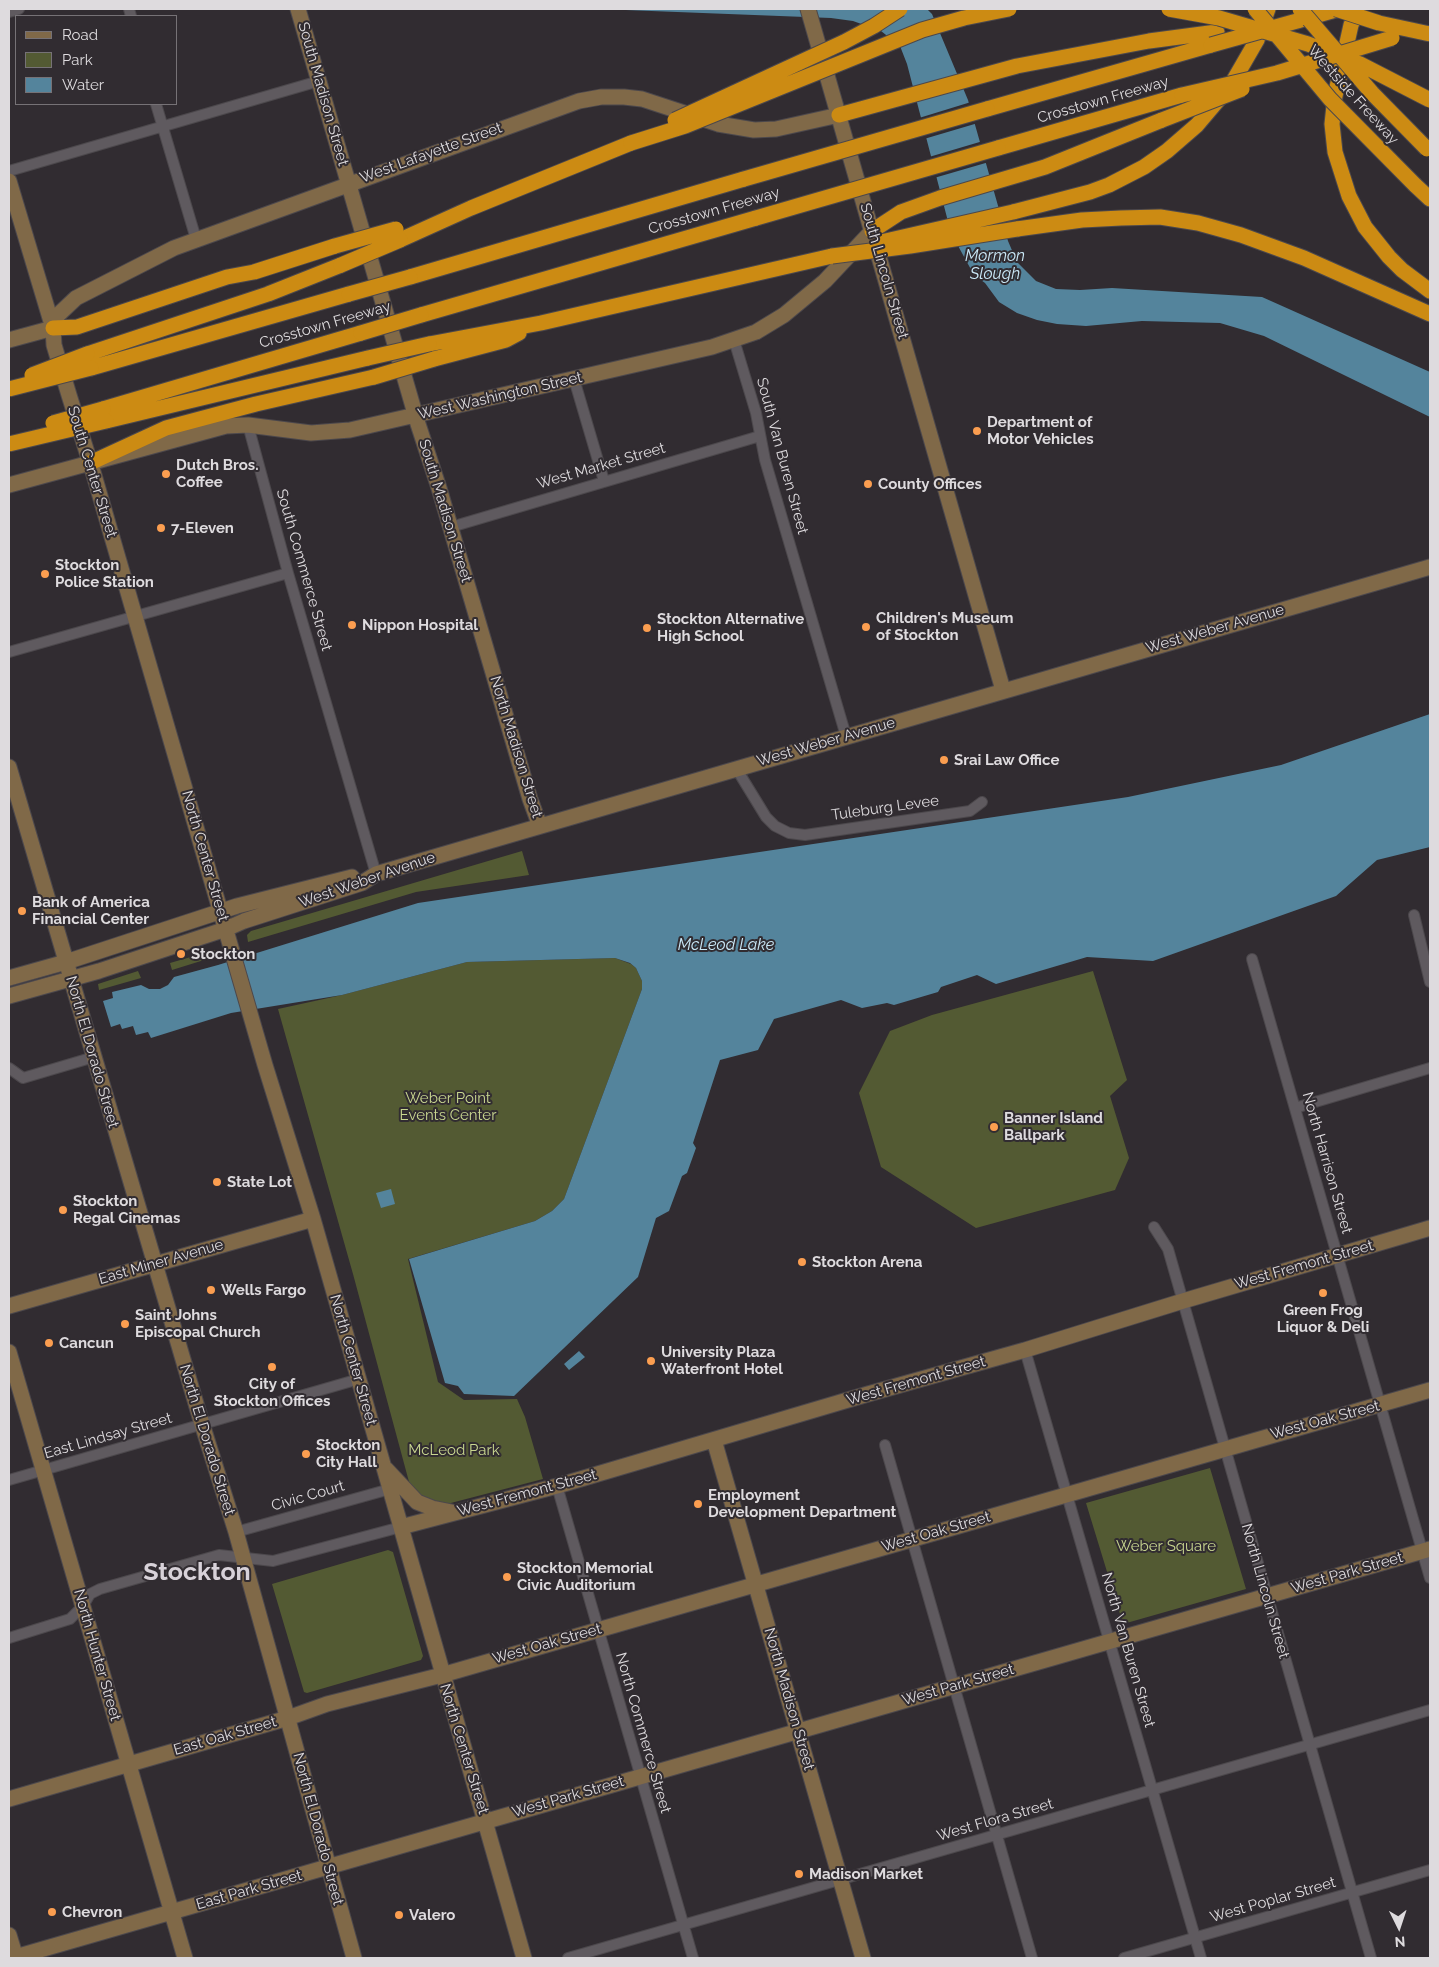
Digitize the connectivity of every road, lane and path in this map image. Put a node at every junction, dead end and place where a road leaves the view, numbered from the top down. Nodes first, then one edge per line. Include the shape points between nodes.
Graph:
1 (19, 9) edge
2 (298, 9) edge
3 (808, 9) edge
4 (900, 9) edge
5 (1009, 9) edge
6 (1169, 9) edge
7 (1255, 9) edge
8 (1268, 9) edge
9 (1337, 9) edge
10 (1358, 9) edge
11 (9, 12) edge
12 (1298, 15) edge
13 (1430, 26) edge
14 (1430, 34) edge
15 (1214, 39) junction
16 (1277, 73) junction
17 (319, 82) junction
18 (1430, 100) edge
19 (156, 105) edge
20 (839, 115) junction
21 (162, 126) junction
22 (625, 146) junction
23 (1429, 151) edge
24 (9, 171) edge
25 (9, 181) edge
26 (348, 183) junction
27 (1430, 199) edge
28 (872, 231) junction
29 (398, 234) junction
30 (196, 239) junction
31 (832, 256) junction
32 (1430, 291) edge
33 (1430, 314) edge
34 (541, 323) junction
35 (53, 328) junction
36 (9, 340) edge
37 (734, 340) junction
38 (574, 379) junction
39 (9, 384) edge
40 (9, 389) edge
41 (104, 415) junction
42 (416, 415) junction
43 (248, 425) junction
44 (9, 436) edge
45 (760, 436) junction
46 (9, 444) edge
47 (90, 463) junction
48 (604, 481) junction
49 (9, 485) edge
50 (451, 527) junction
51 (1430, 567) edge
52 (288, 572) junction
53 (135, 616) junction
54 (9, 652) edge
55 (492, 668) joint
56 (1003, 690) junction
57 (846, 736) junction
58 (178, 762) joint
59 (9, 767) edge
60 (736, 768) junction
61 (982, 802) dead end
62 (540, 826) junction
63 (376, 874) junction
64 (220, 912) junction
65 (1414, 915) dead end
66 (226, 929) junction
67 (1252, 959) dead end
68 (66, 962) junction
69 (9, 978) edge
70 (71, 978) junction
71 (1430, 982) edge
72 (9, 996) edge
73 (94, 1057) junction
74 (9, 1068) edge
75 (1430, 1068) edge
76 (1296, 1108) junction
77 (313, 1219) junction
78 (1154, 1227) dead end
79 (1430, 1228) edge
80 (1337, 1256) junction
81 (154, 1264) junction
82 (1183, 1301) junction
83 (9, 1306) edge
84 (1025, 1350) junction
85 (9, 1352) edge
86 (359, 1379) junction
87 (1430, 1390) edge
88 (1381, 1405) junction
89 (202, 1424) junction
90 (714, 1440) junction
91 (885, 1446) dead end
92 (1225, 1448) junction
93 (383, 1465) junction
94 (43, 1470) junction
95 (9, 1480) edge
96 (557, 1486) junction
97 (390, 1489) junction
98 (1068, 1495) junction
99 (456, 1513) junction
100 (401, 1527) junction
101 (236, 1532) junction
102 (912, 1539) junction
103 (1426, 1550) edge
104 (243, 1558) junction
105 (1430, 1578) edge
106 (757, 1585) junction
107 (1266, 1596) junction
108 (83, 1606) junction
109 (598, 1629) junction
110 (9, 1638) edge
111 (1110, 1641) junction
112 (442, 1675) junction
113 (954, 1686) junction
114 (1430, 1710) edge
115 (288, 1718) junction
116 (797, 1731) junction
117 (1309, 1745) junction
118 (128, 1764) junction
119 (640, 1776) junction
120 (1153, 1790) junction
121 (9, 1799) edge
122 (485, 1821) junction
123 (996, 1835) junction
124 (328, 1868) junction
125 (1430, 1870) edge
126 (840, 1880) junction
127 (1352, 1892) junction
128 (171, 1912) junction
129 (683, 1925) junction
130 (9, 1935) edge
131 (1195, 1938) junction
132 (14, 1958) edge
133 (185, 1958) edge
134 (354, 1958) edge
135 (524, 1958) edge
136 (568, 1958) edge
137 (693, 1958) edge
138 (863, 1958) edge
139 (1032, 1958) edge
140 (1124, 1958) edge
141 (1201, 1958) edge
142 (1371, 1958) edge

1 - 11 street
2 - 17 street, South Madison Street
3 - 20 street, South Lincoln Street
4 - 22 highway, bridge via 844,42
5 - 22 highway, bridge via 922,30 685,126
6 - 18 highway, bridge via 1219,18 1300,41 1360,64
7 - 27 highway, Westside Freeway, bridge via 1330,98
8 - 31 highway, bridge via 1257,40 1231,85 1197,125 1144,167 1090,192
9 - 12 highway, bridge
9 - 14 highway, bridge via 1379,23
10 - 32 highway via 1351,25 1335,96 1332,124 1335,152 1349,196 1365,227 1402,270
12 - 15 highway, bridge
12 - 23 highway, Westside Freeway, bridge
13 - 16 highway, Crosstown Freeway, bridge
15 - 20 highway via 1149,41 1017,66
15 - 40 highway, Crosstown Freeway, bridge via 987,109 410,277
16 - 28 highway, bridge via 1045,167 901,212
16 - 41 highway, Crosstown Freeway, bridge via 1182,95 421,315
17 - 21 street
17 - 26 street, South Madison Street
19 - 21 street
20 - 26 street, West Lafayette Street via 776,129 754,130 718,124 642,99 601,97 562,106
20 - 28 street, South Lincoln Street
21 - 24 street
21 - 30 street
22 - 29 highway
25 - 35 street, South Center Street
26 - 30 street, West Lafayette Street
26 - 42 street, South Madison Street
28 - 37 street, West Washington Street via 825,281 784,315 756,332
28 - 56 street, South Lincoln Street
29 - 35 highway, bridge via 335,246 254,272 227,277 77,327
29 - 39 highway, bridge via 341,265 268,294 86,354
30 - 35 street, West Lafayette Street via 76,298 58,315
31 - 33 highway, bridge via 1082,220 1160,217 1241,235 1304,258
31 - 34 highway
34 - 41 highway, bridge via 429,344
34 - 47 highway, bridge via 506,340 374,377 166,428
35 - 36 street
35 - 47 street, South Center Street via 54,345
37 - 38 street, West Washington Street via 696,352
37 - 45 street, South Van Buren Street
38 - 42 street, West Washington Street
38 - 48 street
41 - 44 highway, Crosstown Freeway, bridge
41 - 46 highway, bridge
42 - 43 street, West Washington Street via 332,433
42 - 50 street, South Madison Street
43 - 47 street, West Washington Street via 226,426
43 - 52 street, South Commerce Street
45 - 48 street, West Market Street
45 - 57 street, South Van Buren Street
47 - 49 street, West Washington Street
47 - 53 street, South Center Street
48 - 50 street, West Market Street
50 - 55 street, South Madison Street
51 - 56 street, West Weber Avenue
52 - 53 street
52 - 63 street, South Commerce Street
53 - 54 street
53 - 58 street, South Center Street
55 - 62 street, North Madison Street
56 - 57 street, West Weber Avenue
57 - 60 street, West Weber Avenue
58 - 64 street, North Center Street
59 - 68 street, North El Dorado Street
60 - 61 street, Tuleburg Levee via 766,817 789,833 805,835 970,811
60 - 62 street, West Weber Avenue
62 - 63 street, West Weber Avenue
63 - 64 street via 362,874
63 - 66 street, West Weber Avenue via 362,883
64 - 66 street, North Center Street
64 - 68 street
65 - 71 street
66 - 70 street, West Weber Avenue
66 - 77 street, North Center Street
67 - 76 street, North Harrison Street
68 - 69 street
68 - 70 street, North El Dorado Street
70 - 72 street, West Weber Avenue
70 - 73 street, North El Dorado Street
73 - 74 street via 23,1078
73 - 81 street, North El Dorado Street
75 - 76 street
76 - 80 street, North Harrison Street
77 - 81 street, East Miner Avenue
77 - 86 street, North Center Street
78 - 82 street, North Lincoln Street via 1168,1249
79 - 80 street, West Fremont Street
80 - 82 street, West Fremont Street
80 - 88 street, North Harrison Street
81 - 83 street, East Miner Avenue
81 - 89 street, North El Dorado Street
82 - 84 street, West Fremont Street
82 - 92 street, North Lincoln Street
84 - 90 street, West Fremont Street
84 - 98 street, North Van Buren Street
85 - 94 street, North Hunter Street
86 - 89 street, East Lindsay Street
86 - 93 street, North Center Street
87 - 88 street, West Oak Street
88 - 92 street, West Oak Street
88 - 103 street, North Harrison Street
89 - 94 street, East Lindsay Street
89 - 101 street, North El Dorado Street
90 - 96 street, West Fremont Street
90 - 106 street, North Madison Street
91 - 102 street
92 - 98 street, West Oak Street
92 - 107 street, North Lincoln Street
93 - 97 street, North Center Street
93 - 99 street via 418,1502
94 - 95 street, East Lindsay Street
94 - 108 street, North Hunter Street
96 - 99 street, West Fremont Street
96 - 109 street, North Commerce Street
97 - 100 street, North Center Street
97 - 101 street, Civic Court
98 - 102 street, West Oak Street
98 - 111 street, North Van Buren Street
99 - 100 street, West Fremont Street
100 - 104 street via 273,1561
100 - 112 street, North Center Street
101 - 104 street, North El Dorado Street
102 - 106 street, West Oak Street
102 - 113 street
103 - 105 street, North Harrison Street
103 - 107 street, West Park Street
104 - 108 street via 219,1555 100,1589 90,1594
104 - 115 street, North El Dorado Street
106 - 109 street, West Oak Street
106 - 116 street, North Madison Street
107 - 111 street, West Park Street
107 - 117 street, North Lincoln Street
108 - 110 street via 64,1622
108 - 118 street, North Hunter Street
109 - 112 street, West Oak Street
109 - 119 street, North Commerce Street
111 - 113 street, West Park Street
111 - 120 street, North Van Buren Street
112 - 115 street, East Oak Street via 327,1704
112 - 122 street, North Center Street
113 - 116 street, West Park Street
113 - 123 street
114 - 117 street, West Flora Street
115 - 118 street, East Oak Street
115 - 124 street, North El Dorado Street
116 - 119 street, West Park Street
116 - 126 street, North Madison Street
117 - 120 street, West Flora Street
117 - 127 street, North Lincoln Street
118 - 121 street, East Oak Street
118 - 128 street, North Hunter Street
119 - 122 street, West Park Street
119 - 129 street, North Commerce Street
120 - 123 street, West Flora Street
120 - 131 street, North Van Buren Street
122 - 124 street, East Park Street
122 - 135 street, North Center Street
123 - 126 street, West Flora Street
123 - 139 street
124 - 128 street, East Park Street
124 - 134 street, North El Dorado Street
125 - 127 street, West Poplar Street
126 - 129 street, West Flora Street
126 - 138 street, North Madison Street
127 - 131 street, West Poplar Street
127 - 142 street, North Lincoln Street
128 - 132 street, East Park Street
128 - 133 street, North Hunter Street
129 - 136 street, West Flora Street
129 - 137 street, North Commerce Street
130 - 132 street
131 - 140 street, West Poplar Street
131 - 141 street, North Van Buren Street

